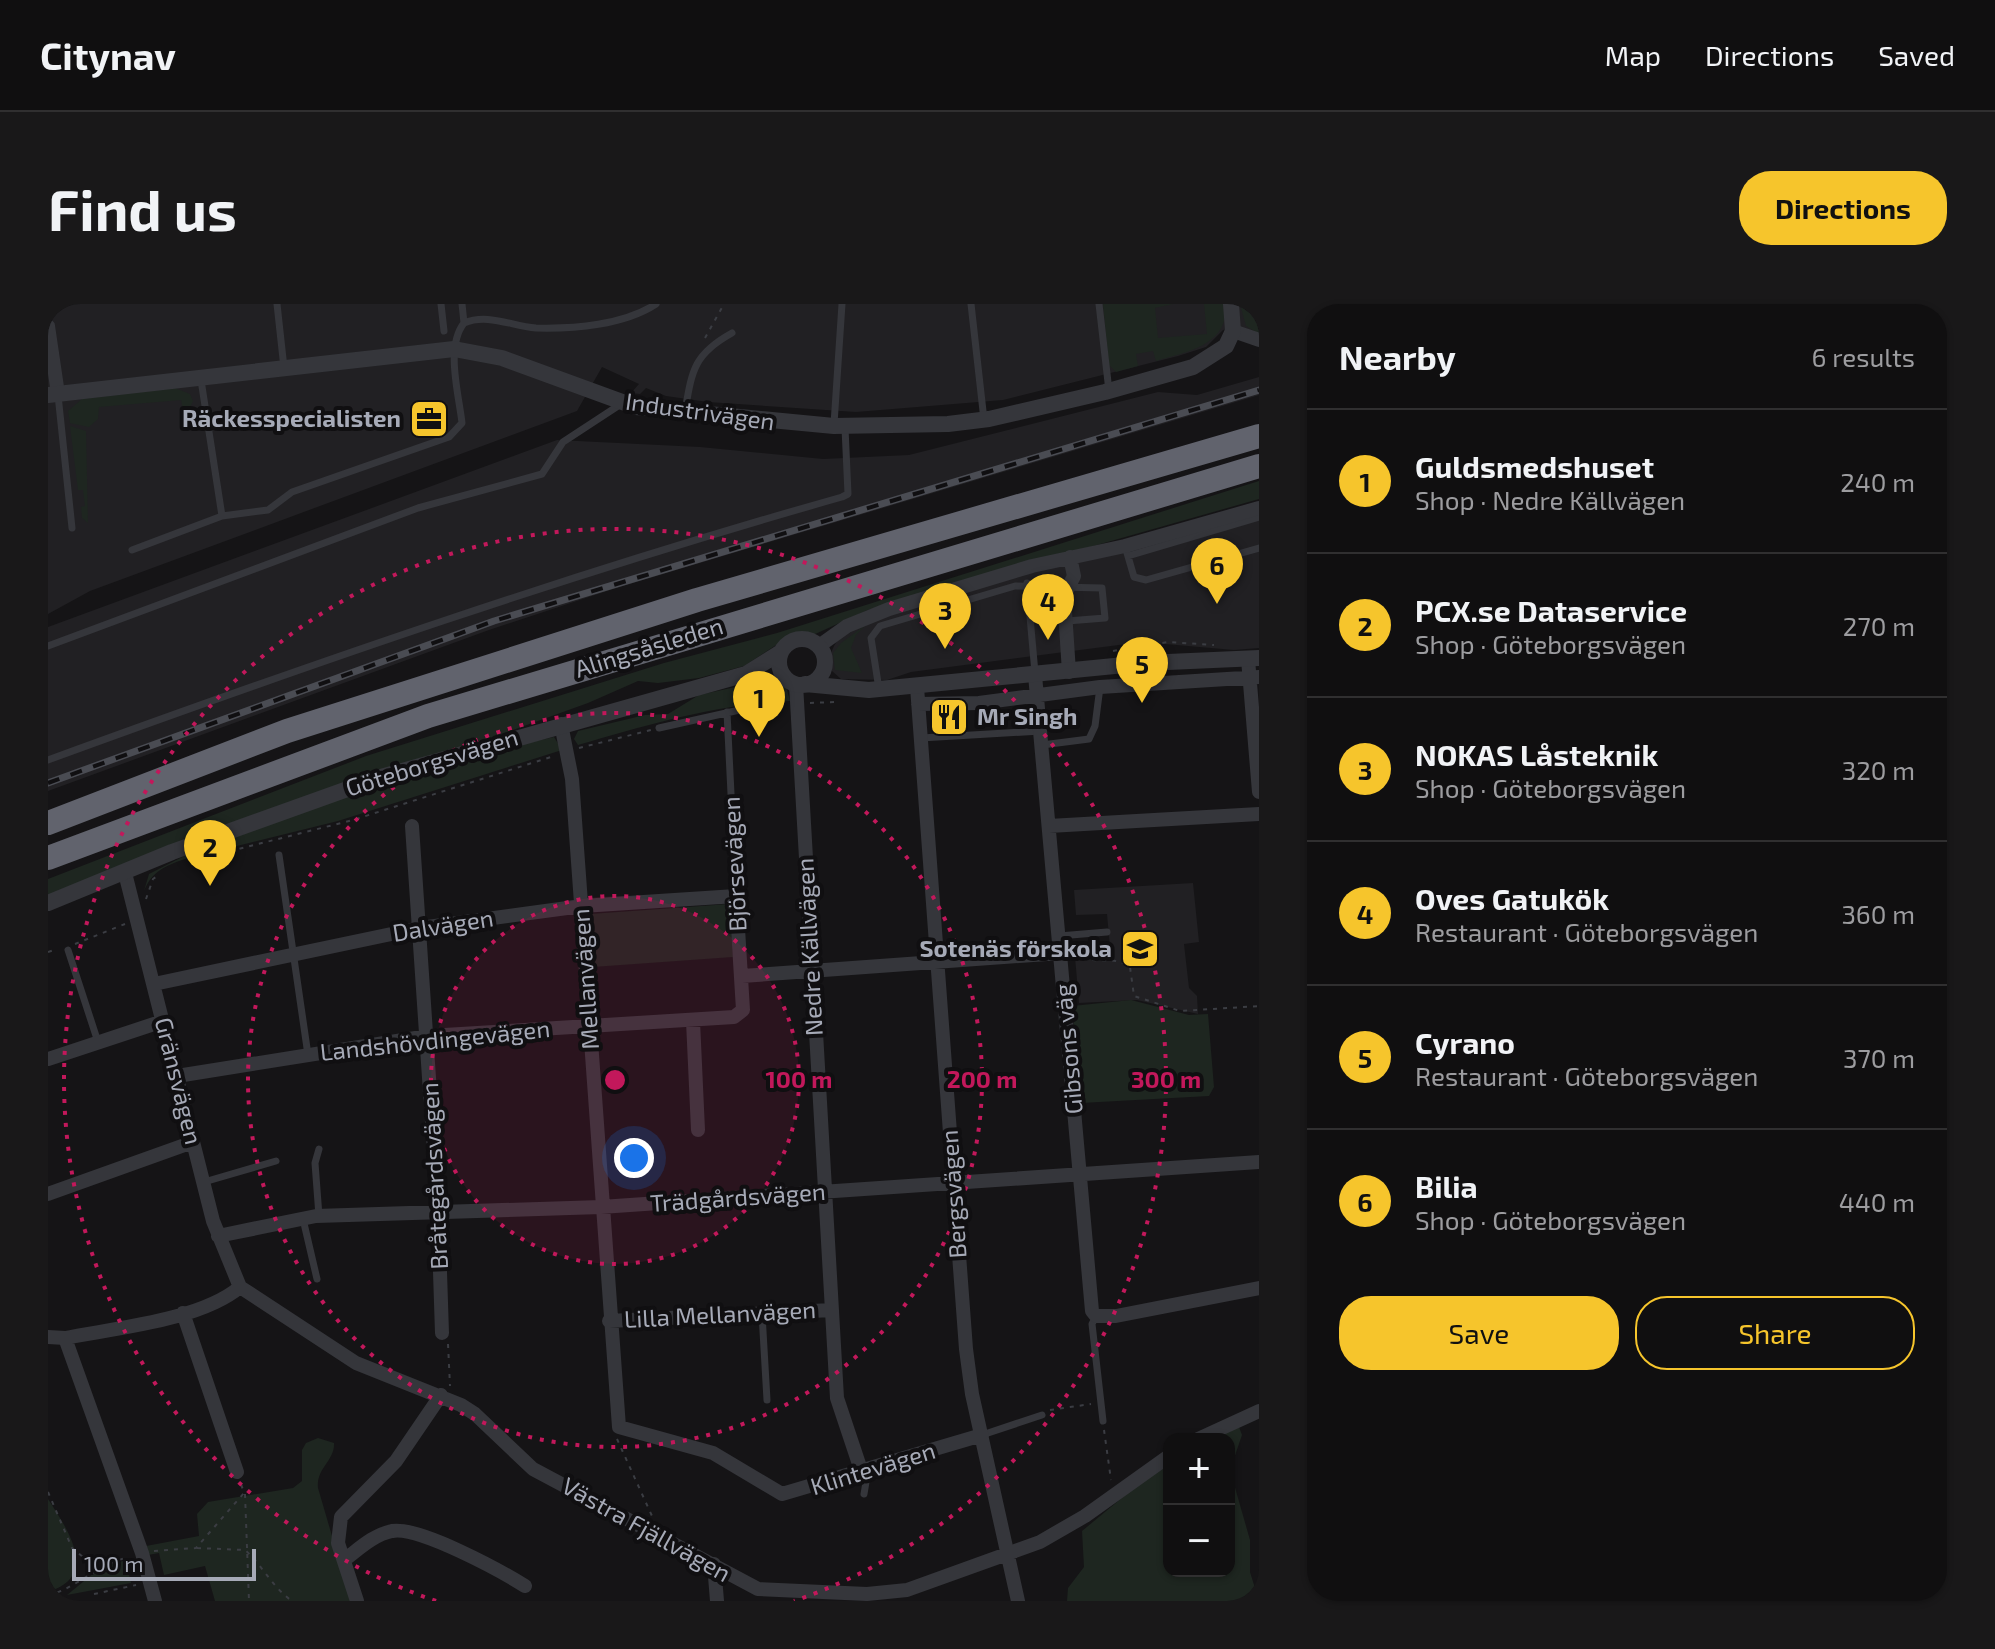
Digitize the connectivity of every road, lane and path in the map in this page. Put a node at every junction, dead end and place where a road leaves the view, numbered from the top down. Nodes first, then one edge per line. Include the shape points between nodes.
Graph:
1 (277, 304) edge
2 (441, 304) edge
3 (462, 304) edge
4 (656, 304) edge
5 (724, 304) edge
6 (842, 304) edge
7 (971, 304) edge
8 (1099, 304) edge
9 (1231, 304) edge
10 (464, 323) junction
11 (48, 326) edge
12 (444, 331) dead end
13 (1233, 331) junction
14 (732, 333) dead end
15 (1259, 340) edge
16 (454, 349) junction
17 (705, 349) junction
18 (284, 368) junction
19 (201, 377) junction
20 (1109, 391) junction
21 (53, 395) edge
22 (623, 403) junction
23 (685, 414) junction
24 (984, 420) junction
25 (840, 426) junction
26 (1259, 436) edge
27 (1259, 466) edge
28 (1259, 508) edge
29 (222, 516) junction
30 (1259, 517) edge
31 (72, 528) dead end
32 (1259, 548) edge
33 (132, 550) dead end
34 (1126, 551) junction
35 (1070, 557) junction
36 (1027, 583) junction
37 (1068, 588) junction
38 (1064, 621) junction
39 (48, 646) edge
40 (781, 652) junction
41 (822, 655) junction
42 (1253, 658) edge
43 (1069, 672) junction
44 (746, 674) junction
45 (1035, 675) junction
46 (1254, 678) edge
47 (796, 682) junction
48 (1100, 687) junction
49 (879, 689) junction
50 (861, 690) junction
51 (918, 695) junction
52 (1037, 695) junction
53 (753, 707) dead end
54 (727, 712) junction
55 (561, 724) junction
56 (659, 728) joint
57 (921, 738) junction
58 (1042, 738) junction
59 (568, 751) junction
60 (48, 760) edge
61 (1259, 792) edge
62 (1259, 814) edge
63 (48, 823) edge
64 (412, 826) dead end
65 (1049, 826) junction
66 (279, 855) dead end
67 (48, 858) edge
68 (181, 864) dead end
69 (163, 871) dead end
70 (125, 873) junction
71 (736, 896) junction
72 (48, 903) edge
73 (582, 906) junction
74 (138, 919) junction
75 (420, 928) junction
76 (1107, 932) dead end
77 (1059, 936) junction
78 (68, 950) dead end
79 (48, 952) edge
80 (293, 954) junction
81 (1068, 955) junction
82 (937, 962) junction
83 (811, 970) junction
84 (742, 976) junction
85 (154, 984) junction
86 (1259, 1006) edge
87 (741, 1015) joint
88 (163, 1021) junction
89 (693, 1021) junction
90 (589, 1025) junction
91 (428, 1036) junction
92 (98, 1042) junction
93 (308, 1055) junction
94 (48, 1059) edge
95 (177, 1076) junction
96 (698, 1130) dead end
97 (193, 1142) junction
98 (319, 1149) dead end
99 (276, 1161) dead end
100 (1259, 1162) edge
101 (1081, 1175) junction
102 (204, 1182) junction
103 (953, 1183) junction
104 (825, 1191) junction
105 (48, 1194) edge
106 (601, 1207) junction
107 (438, 1211) junction
108 (319, 1216) junction
109 (303, 1217) junction
110 (218, 1236) junction
111 (317, 1279) dead end
112 (240, 1287) junction
113 (1259, 1288) edge
114 (832, 1310) junction
115 (183, 1313) junction
116 (762, 1314) junction
117 (1096, 1316) junction
118 (609, 1321) junction
119 (442, 1333) joint
120 (48, 1337) edge
121 (65, 1338) junction
122 (445, 1398) junction
123 (767, 1400) dead end
124 (1100, 1403) junction
125 (1259, 1411) edge
126 (1042, 1415) joint
127 (1103, 1421) joint
128 (619, 1427) joint
129 (1211, 1433) edge
130 (982, 1435) junction
131 (618, 1447) dead end
132 (1163, 1460) edge
133 (237, 1472) joint
134 (862, 1473) junction
135 (48, 1492) edge
136 (244, 1493) junction
137 (864, 1494) dead end
138 (1113, 1497) junction
139 (652, 1516) dead end
140 (196, 1548) junction
141 (245, 1550) junction
142 (142, 1553) junction
143 (1009, 1555) junction
144 (344, 1560) junction
145 (714, 1564) junction
146 (97, 1568) junction
147 (150, 1582) junction
148 (525, 1586) dead end
149 (94, 1594) dead end
150 (48, 1596) edge
151 (871, 1597) edge
152 (155, 1601) edge
153 (249, 1601) edge
154 (292, 1601) edge
155 (357, 1601) edge
156 (717, 1601) edge
157 (1018, 1601) edge

1 - 18 lane
2 - 12 lane
3 - 10 lane
4 - 10 lane via 628,318 562,327 481,318
5 - 17 path
6 - 25 lane
7 - 24 lane
8 - 20 lane
9 - 13 street
10 - 16 lane
11 - 21 street
13 - 15 street
13 - 20 street, Industrivägen via 1213,357
14 - 17 lane
16 - 18 street, Industrivägen
16 - 22 street, Industrivägen via 502,358
16 - 29 lane via 462,423 449,437 292,492 268,510
17 - 23 lane via 693,372
18 - 19 street, Industrivägen
19 - 21 street, Industrivägen
19 - 29 lane
20 - 24 street, Industrivägen
21 - 31 lane
22 - 23 street, Industrivägen
22 - 39 lane via 563,442 542,474 418,508
23 - 25 street, Industrivägen
24 - 25 street, Industrivägen
25 - 60 lane via 849,482 848,494 842,497 445,618
26 - 63 highway via 697,600 287,731
27 - 67 highway, Alingsåsleden via 428,716
28 - 34 street
29 - 33 lane
30 - 34 lane
32 - 34 lane via 1146,580 1134,577
34 - 35 street
35 - 37 street via 1074,572
35 - 41 street via 889,609 847,626
36 - 37 lane
36 - 45 lane
36 - 49 lane via 880,626 871,638
37 - 38 street
37 - 38 lane via 1102,588 1106,614 1102,619
38 - 43 street
40 - 41 street via 799,639
40 - 44 street, Göteborgsvägen
40 - 47 street via 779,666
41 - 47 street via 817,679
41 - 50 street via 835,677
42 - 43 street, Göteborgsvägen
42 - 46 street
43 - 45 street, Göteborgsvägen
44 - 47 street, Göteborgsvägen
44 - 55 street, Göteborgsvägen
45 - 51 street, Göteborgsvägen
45 - 52 street, Gibsons väg
46 - 48 street, Göteborgsvägen
46 - 61 street
47 - 50 street, Göteborgsvägen
47 - 83 street, Nedre Källvägen
48 - 52 street, Göteborgsvägen
48 - 58 lane via 1089,739 1083,743
49 - 50 street, Göteborgsvägen
49 - 51 street, Göteborgsvägen
51 - 52 street, Göteborgsvägen via 979,703
51 - 57 street, Bergsvägen
52 - 58 street, Gibsons väg
53 - 54 lane
54 - 56 lane
54 - 71 lane, Björsevägen
55 - 59 street, Mellanvägen
55 - 70 street, Göteborgsvägen via 323,796
56 - 59 path
57 - 58 lane
57 - 82 street, Bergsvägen
58 - 65 street, Gibsons väg
59 - 68 path via 353,820
59 - 73 street, Mellanvägen
62 - 65 street
64 - 75 street, Bråtegårdsvägen
65 - 77 street, Gibsons väg
66 - 80 lane
69 - 74 path via 153,879 144,916
70 - 72 street, Göteborgsvägen
70 - 74 street, Gränsvägen
71 - 73 street, Dalvägen
71 - 84 street, Björsevägen
73 - 75 street, Dalvägen
73 - 90 street, Mellanvägen
74 - 79 path
74 - 85 street, Gränsvägen
75 - 80 street, Dalvägen
75 - 91 street, Bråtegårdsvägen
76 - 77 lane
77 - 81 street, Gibsons väg
78 - 92 lane
80 - 85 street, Dalvägen
80 - 93 lane
81 - 82 street
81 - 86 path via 1124,962 1130,967 1134,996 1180,1011
81 - 101 street, Gibsons väg
82 - 83 street
82 - 103 street, Bergsvägen
83 - 84 street
83 - 104 street, Nedre Källvägen
84 - 87 street, Björsevägen
85 - 88 street, Gränsvägen
87 - 89 street, Landshövdingevägen
88 - 92 street
88 - 95 street, Gränsvägen
89 - 90 street, Landshövdingevägen
89 - 96 street
90 - 91 street, Landshövdingevägen
90 - 106 street, Mellanvägen
91 - 93 street, Landshövdingevägen
91 - 107 street, Bråtegårdsvägen
92 - 94 street
93 - 95 street, Landshövdingevägen
95 - 97 street, Gränsvägen
97 - 102 street, Gränsvägen
97 - 105 street
98 - 108 lane
99 - 102 lane
100 - 101 street, Trädgårdsvägen
101 - 103 street, Trädgårdsvägen
101 - 117 street, Gibsons väg via 1090,1303
102 - 110 street, Gränsvägen
103 - 104 street, Trädgårdsvägen
103 - 130 street, Bergsvägen via 966,1349
104 - 106 street, Trädgårdsvägen
104 - 114 street, Nedre Källvägen
106 - 107 street, Trädgårdsvägen
106 - 118 street, Mellanvägen
107 - 108 street, Trädgårdsvägen
107 - 119 street, Bråtegårdsvägen
108 - 109 street, Trädgårdsvägen
109 - 110 street, Trädgårdsvägen
109 - 111 lane
110 - 112 street, Gränsvägen
112 - 115 street via 231,1296
112 - 122 street, Västra Fjällvägen via 356,1363
113 - 117 street
114 - 116 street, Lilla Mellanvägen
114 - 134 street, Nedre Källvägen via 837,1398
115 - 121 street
115 - 133 street
116 - 118 street, Lilla Mellanvägen
116 - 123 lane
117 - 124 lane, Gibsons väg via 1092,1324
118 - 128 street, Mellanvägen
119 - 122 path via 448,1345
120 - 121 street
121 - 142 street
122 - 144 street via 403,1453 341,1517 337,1534
122 - 145 street, Västra Fjällvägen via 475,1414 533,1469
124 - 126 path via 1050,1409
124 - 127 lane, Gibsons väg
125 - 129 street
126 - 130 lane, Klintevägen
127 - 138 path
128 - 134 street, Klintevägen via 713,1453 782,1494
130 - 134 street, Klintevägen
130 - 143 street, Bergsvägen
131 - 139 path
132 - 138 street, Västra Fjällvägen
133 - 136 path
134 - 137 lane, Nedre Källvägen
135 - 146 path via 72,1548
136 - 140 path
136 - 141 path
138 - 143 street, Västra Fjällvägen via 1069,1527
140 - 141 path
140 - 142 path
141 - 153 path
141 - 154 path
142 - 146 path
142 - 147 street
143 - 151 street, Västra Fjällvägen
143 - 157 street, Bergsvägen
144 - 148 street via 372,1539 400,1530 478,1560
144 - 155 street
145 - 151 street, Västra Fjällvägen via 752,1588
145 - 156 street
146 - 150 path via 75,1586
147 - 149 path
147 - 152 street

